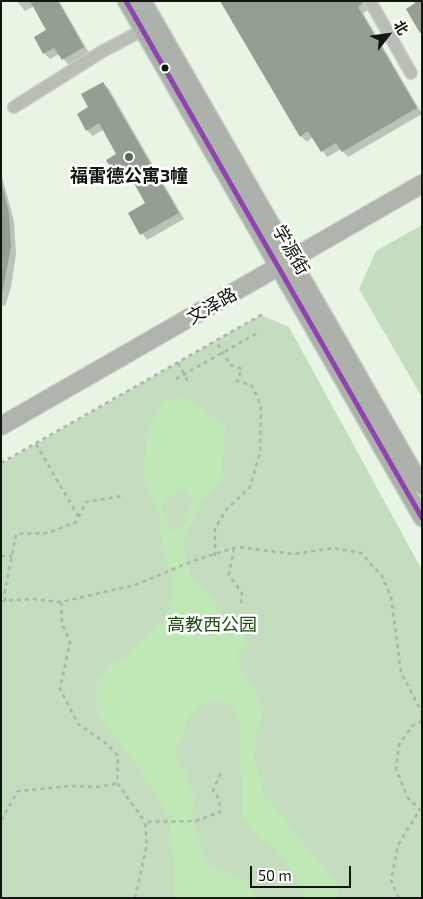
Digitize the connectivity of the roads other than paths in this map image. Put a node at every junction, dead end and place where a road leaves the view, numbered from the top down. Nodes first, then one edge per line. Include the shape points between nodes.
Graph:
1 (126, 1) edge
2 (143, 1) edge
3 (370, 1) edge
4 (149, 27) junction
5 (411, 73) dead end
6 (14, 106) dead end
7 (422, 184) edge
8 (285, 264) junction
9 (1, 426) edge
10 (422, 486) edge
11 (422, 518) edge

1 - 4 main road, 学源街
2 - 4 main road, 学源街
3 - 5 street
4 - 6 street via 103,51
4 - 8 main road, 学源街
7 - 8 main road, 文泽路
8 - 9 main road, 文泽路
8 - 10 main road, 学源街
8 - 11 main road, 学源街

